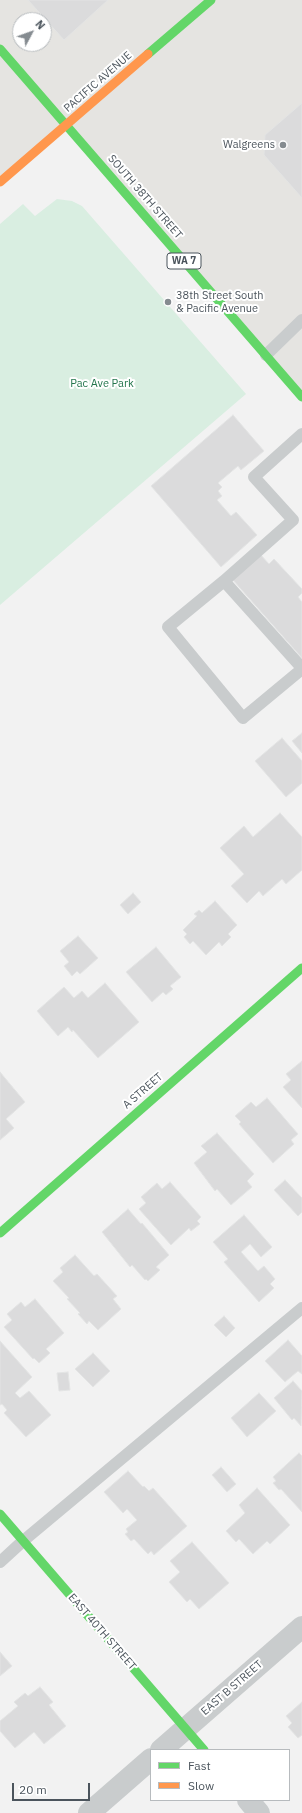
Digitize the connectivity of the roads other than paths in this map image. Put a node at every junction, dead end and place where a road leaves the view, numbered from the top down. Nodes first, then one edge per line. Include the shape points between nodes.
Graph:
1 (211, 0) edge
2 (0, 49) edge
3 (67, 124) junction
4 (0, 182) edge
5 (302, 320) edge
6 (266, 355) junction
7 (302, 396) edge
8 (302, 434) edge
9 (224, 581) junction
10 (302, 668) edge
11 (302, 968) edge
12 (0, 1233) edge
13 (302, 1308) edge
14 (0, 1514) edge
15 (23, 1541) junction
16 (0, 1562) edge
17 (302, 1627) edge
18 (186, 1729) junction
19 (162, 1749) edge
20 (203, 1749) edge
21 (150, 1760) edge
22 (249, 1801) edge
23 (89, 1813) edge
24 (259, 1813) edge

1 - 3 main road, PACIFIC AVENUE
2 - 3 main road, SOUTH 38TH STREET / WA 7
3 - 4 main road, PACIFIC AVENUE
3 - 6 main road, SOUTH 38TH STREET / WA 7
5 - 6 lane
6 - 7 main road, SOUTH 38TH STREET / WA 7
8 - 9 lane via 254,477 292,520
9 - 10 lane
9 - 10 lane via 168,627 243,718
11 - 12 main road, A STREET
13 - 15 lane
14 - 15 main road, EAST 40TH STREET
15 - 16 lane
15 - 18 main road, EAST 40TH STREET
17 - 18 street, EAST B STREET
18 - 19 street, EAST B STREET
18 - 20 main road, EAST 40TH STREET
21 - 23 street
22 - 24 street

